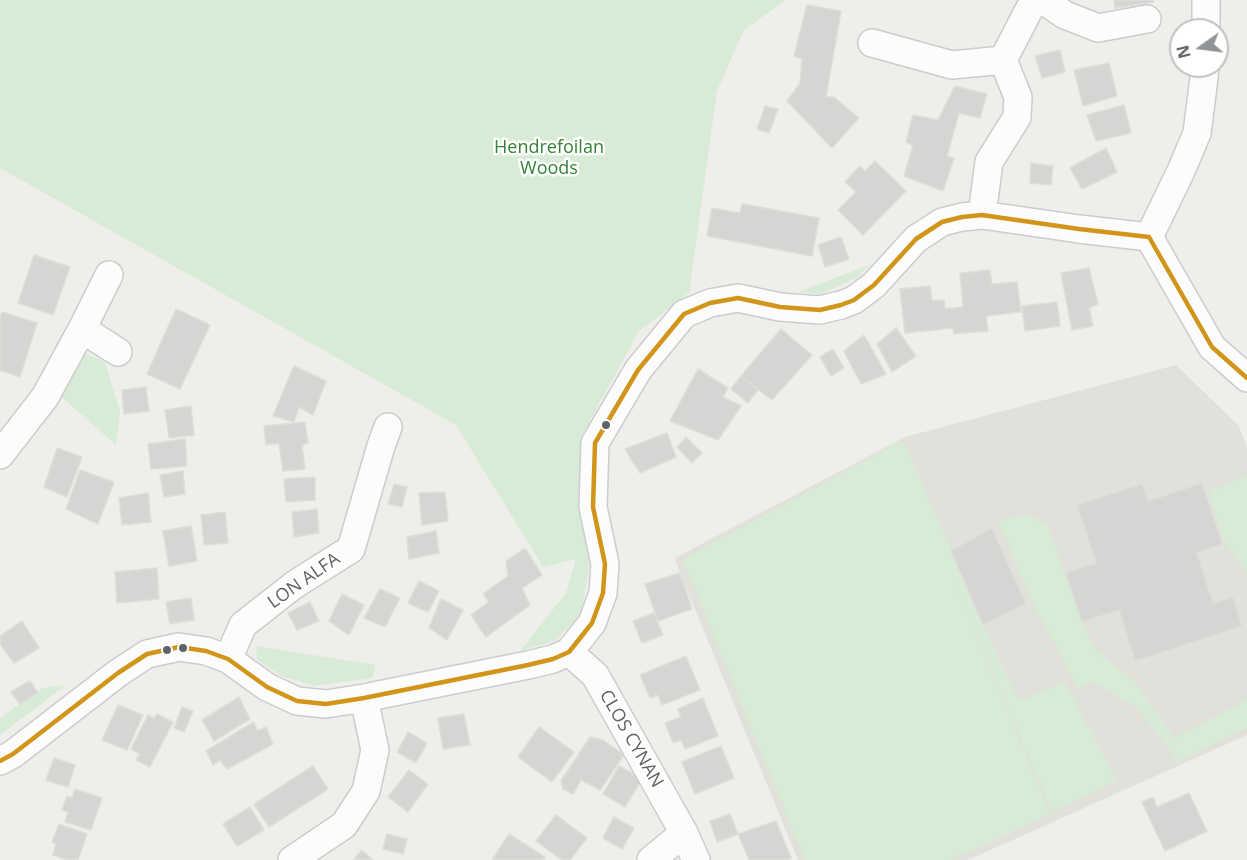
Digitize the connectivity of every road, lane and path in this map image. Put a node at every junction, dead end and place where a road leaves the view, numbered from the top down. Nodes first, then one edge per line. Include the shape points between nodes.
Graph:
1 (1035, 0) edge
2 (1043, 0) edge
3 (1206, 0) edge
4 (1206, 18) edge
5 (1147, 20) dead end
6 (872, 43) dead end
7 (1003, 60) junction
8 (1204, 78) edge
9 (982, 215) junction
10 (1149, 237) junction
11 (110, 275) dead end
12 (82, 329) junction
13 (118, 352) dead end
14 (1247, 378) edge
15 (388, 427) dead end
16 (0, 455) edge
17 (569, 652) junction
18 (228, 659) junction
19 (364, 698) junction
20 (0, 761) edge
21 (684, 833) junction
22 (292, 860) edge
23 (651, 860) edge
24 (696, 860) edge

1 - 7 street
2 - 5 street via 1065,15 1098,28
3 - 4 street
6 - 7 street via 952,65
7 - 9 street via 1018,97 1017,117 989,162
8 - 10 street via 1197,133
9 - 10 street
9 - 17 street via 942,222 916,239 874,285 841,306 820,310 780,307 738,298 710,303 684,314 638,370 595,443 593,507 605,564 603,593 592,623
10 - 14 street via 1212,348
11 - 12 street
12 - 13 street
12 - 16 street via 45,397
15 - 18 street, LON ALFA via 351,549 294,585 243,626
17 - 19 street via 528,665
17 - 21 street, CLOS CYNAN via 595,675
18 - 19 street via 267,687 297,701 326,704
18 - 20 street via 179,647 147,654
19 - 22 street via 375,750 366,791 345,825
21 - 23 street
21 - 24 street, CLOS CYNAN

